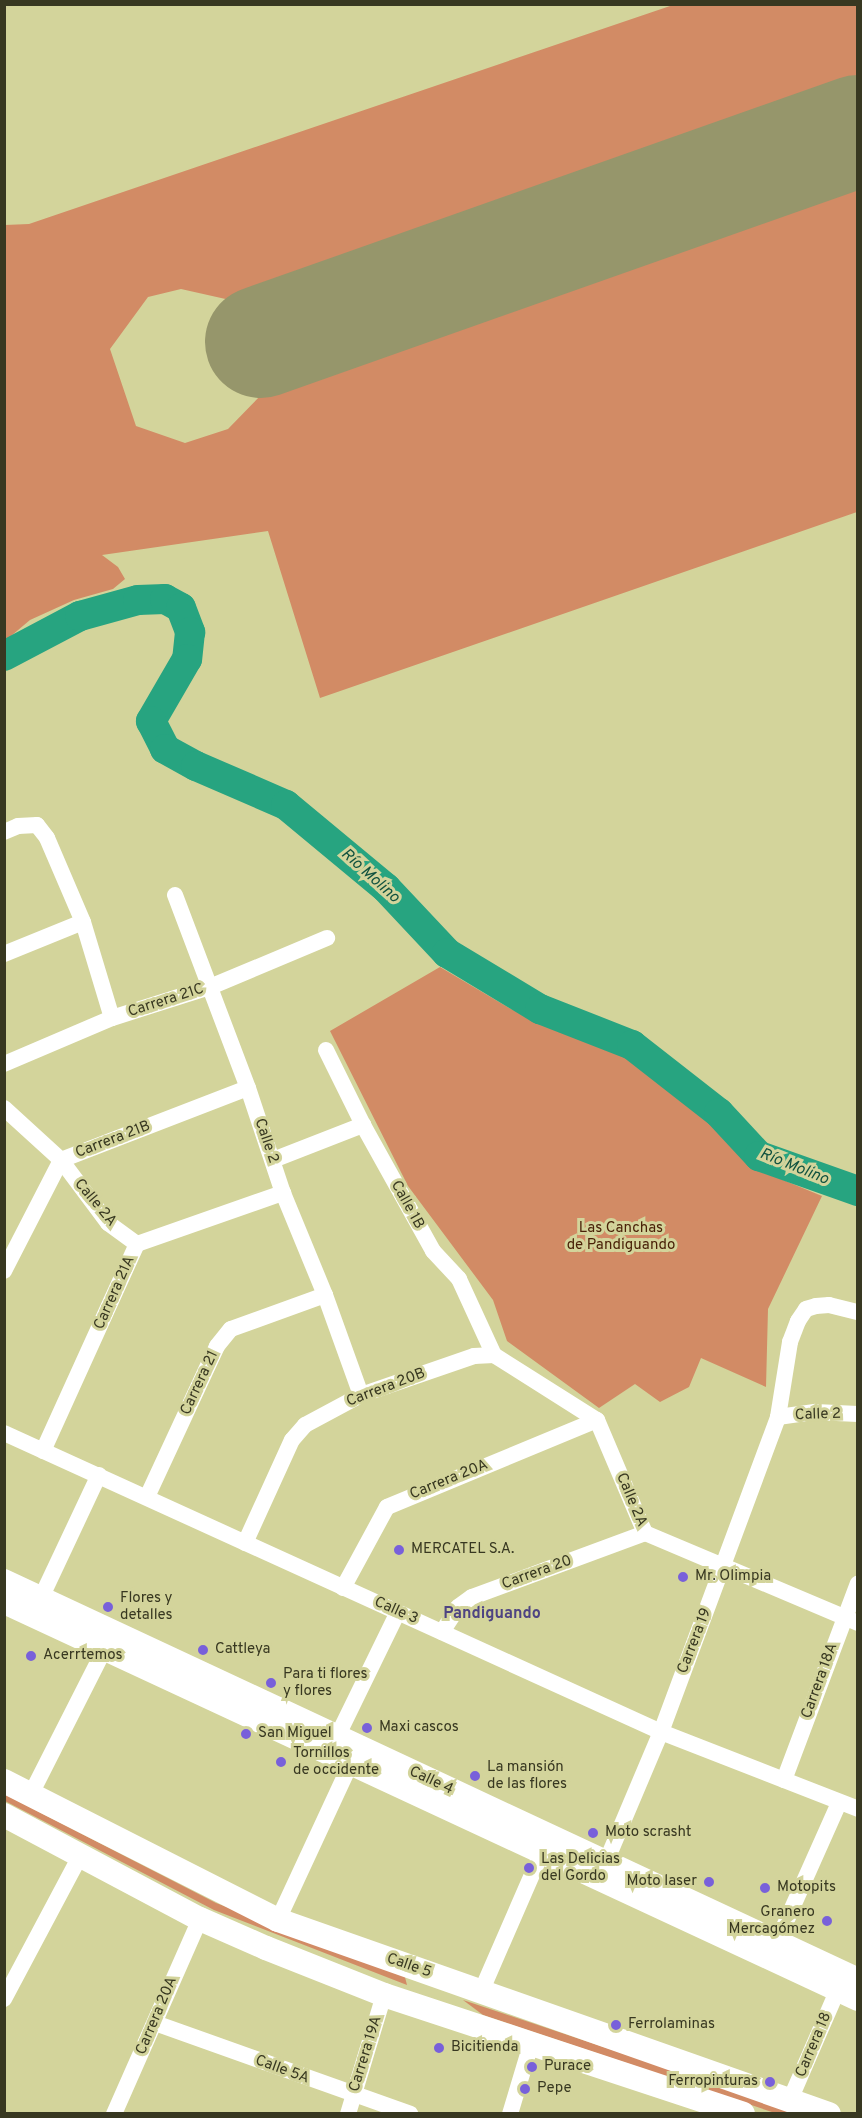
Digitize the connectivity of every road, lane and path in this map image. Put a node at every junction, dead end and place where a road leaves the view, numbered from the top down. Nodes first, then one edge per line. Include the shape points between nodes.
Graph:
1 (4, 832) edge
2 (175, 895) dead end
3 (83, 922) junction
4 (327, 938) dead end
5 (4, 954) edge
6 (210, 987) junction
7 (112, 1018) junction
8 (326, 1050) dead end
9 (4, 1064) edge
10 (248, 1088) junction
11 (4, 1108) edge
12 (363, 1125) junction
13 (61, 1160) junction
14 (273, 1160) junction
15 (283, 1193) junction
16 (137, 1244) junction
17 (4, 1271) edge
18 (324, 1294) junction
19 (858, 1312) edge
20 (494, 1355) junction
21 (361, 1395) junction
22 (858, 1414) edge
23 (778, 1417) junction
24 (597, 1420) junction
25 (4, 1432) edge
26 (43, 1450) junction
27 (99, 1475) junction
28 (147, 1497) junction
29 (645, 1533) junction
30 (245, 1543) junction
31 (723, 1566) junction
32 (4, 1581) edge
33 (858, 1583) edge
34 (343, 1588) junction
35 (41, 1598) junction
36 (4, 1602) edge
37 (398, 1612) junction
38 (851, 1621) edge
39 (442, 1632) junction
40 (105, 1648) junction
41 (661, 1732) junction
42 (337, 1737) junction
43 (351, 1763) junction
44 (427, 1779) junction
45 (784, 1780) junction
46 (4, 1781) edge
47 (31, 1794) junction
48 (839, 1803) junction
49 (438, 1804) junction
50 (858, 1809) edge
51 (4, 1815) edge
52 (542, 1852) junction
53 (81, 1854) junction
54 (606, 1862) junction
55 (200, 1919) junction
56 (278, 1920) junction
57 (777, 1942) junction
58 (405, 1965) junction
59 (851, 1989) edge
60 (7, 1990) edge
61 (481, 1992) junction
62 (384, 1995) junction
63 (155, 2023) junction
64 (466, 2023) junction
65 (531, 2044) junction
66 (354, 2096) junction
67 (790, 2100) junction
68 (114, 2114) edge
69 (348, 2114) edge
70 (410, 2114) edge
71 (510, 2114) edge
72 (743, 2114) edge
73 (829, 2114) edge

1 - 3 street via 37,825 47,837
2 - 6 street, Calle 2
3 - 5 street
3 - 7 street
4 - 6 street, Carrera 21C
6 - 7 street, Carrera 21C
6 - 10 street, Calle 2
7 - 9 street, Carrera 21C
8 - 12 street, Calle 1B
10 - 13 street, Carrera 21B
10 - 14 street, Calle 2
11 - 13 street, Calle 2A
12 - 14 street
12 - 20 street, Calle 1B via 433,1251 459,1279
13 - 16 street, Calle 2A via 108,1223
13 - 17 street, Carrera 21B
14 - 15 street, Calle 2
15 - 16 street, Carrera 21A
15 - 18 street, Calle 2
16 - 26 street, Carrera 21A
18 - 21 street, Calle 2
18 - 28 street, Carrera 21 via 231,1329 217,1346
19 - 23 street, Carrera 19 via 816,1306 798,1321 790,1342
20 - 21 street, Carrera 20B via 474,1356
20 - 24 street
21 - 30 street, Carrera 20B via 305,1425 292,1440
22 - 23 street, Calle 2 via 815,1412
23 - 31 street, Carrera 19
24 - 29 street, Calle 2A
24 - 34 street, Carrera 20A via 387,1507
25 - 26 street, Calle 3
26 - 27 street, Calle 3
27 - 28 street, Calle 3
27 - 35 street
28 - 30 street, Calle 3
29 - 31 street, Calle 2A
29 - 39 street, Carrera 20 via 472,1596 458,1607
30 - 34 street, Calle 3
31 - 38 street, Calle 2A
31 - 41 street, Carrera 19
32 - 35 main road, Calle 4
33 - 38 street, Carrera 18A
34 - 37 street, Calle 3
35 - 42 main road, Calle 4
36 - 40 main road, Calle 4
37 - 39 street, Calle 3
37 - 42 street
38 - 45 street, Carrera 18A
39 - 41 street, Calle 3
40 - 43 main road, Calle 4
40 - 47 street
41 - 45 street, Calle 3
41 - 54 street, Carrera 19
42 - 44 main road, Calle 4
43 - 49 main road, Calle 4
43 - 56 street
44 - 49 main road
44 - 54 main road, Calle 4
45 - 48 street, Calle 3
46 - 47 main road, Calle 5
47 - 56 main road, Calle 5
48 - 50 street, Calle 3
48 - 57 street
49 - 52 main road, Calle 4
51 - 53 main road
52 - 59 main road, Calle 4
52 - 61 street
53 - 55 main road
53 - 60 street
54 - 57 main road, Calle 4
55 - 62 main road
55 - 63 street, Carrera 20A
56 - 58 main road, Calle 5
57 - 59 main road, Calle 4
58 - 61 main road, Calle 5
58 - 64 main road
59 - 67 street, Carrera 18
61 - 67 main road, Calle 5
62 - 64 main road
62 - 66 street, Carrera 19A
63 - 66 street, Calle 5A
63 - 68 street, Carrera 20A
64 - 65 main road
65 - 71 street
65 - 72 main road
66 - 69 street, Carrera 19A
66 - 70 street, Calle 5A
67 - 73 main road, Calle 5

